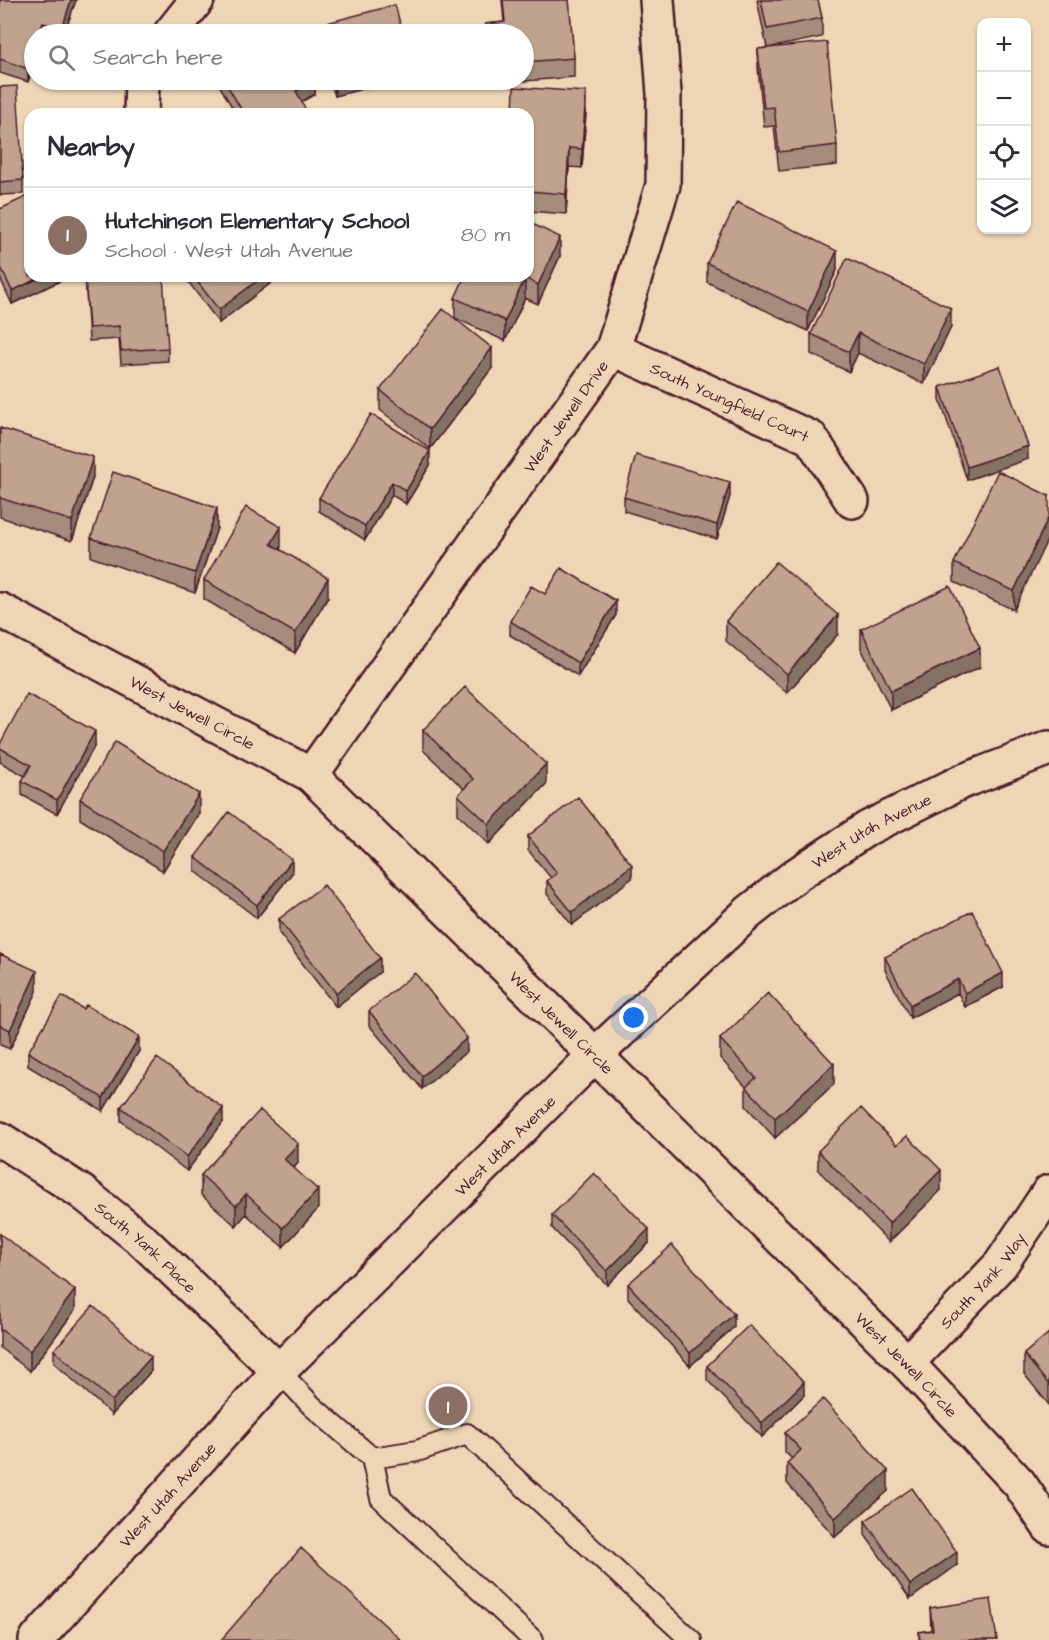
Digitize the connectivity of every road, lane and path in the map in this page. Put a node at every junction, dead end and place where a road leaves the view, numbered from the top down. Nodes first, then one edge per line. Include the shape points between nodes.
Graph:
1 (197, 0) edge
2 (657, 0) edge
3 (178, 24) edge
4 (142, 90) edge
5 (141, 108) edge
6 (613, 349) junction
7 (852, 501) dead end
8 (0, 610) edge
9 (1049, 748) edge
10 (311, 775) junction
11 (595, 1055) junction
12 (0, 1139) edge
13 (1049, 1192) edge
14 (907, 1363) junction
15 (279, 1371) junction
16 (372, 1458) junction
17 (1049, 1527) edge
18 (36, 1640) edge
19 (533, 1640) edge
20 (691, 1640) edge

1 - 3 street
2 - 6 street, West Jewell Drive via 664,94 663,185
4 - 5 street
6 - 7 street, South Youngfield Court via 811,438
6 - 10 street, West Jewell Drive
8 - 10 street, West Jewell Circle
9 - 11 street, West Utah Avenue via 907,807 796,875 748,912
10 - 11 street, West Jewell Circle
11 - 14 street, West Jewell Circle
11 - 15 street, West Utah Avenue
12 - 15 street, South Yank Place via 83,1193 143,1241
13 - 14 street, South Yank Way via 1001,1264
14 - 17 street, West Jewell Circle via 1019,1483
15 - 16 lane via 312,1406
15 - 18 street, West Utah Avenue
16 - 19 lane via 381,1498
16 - 20 lane via 417,1451 467,1434

